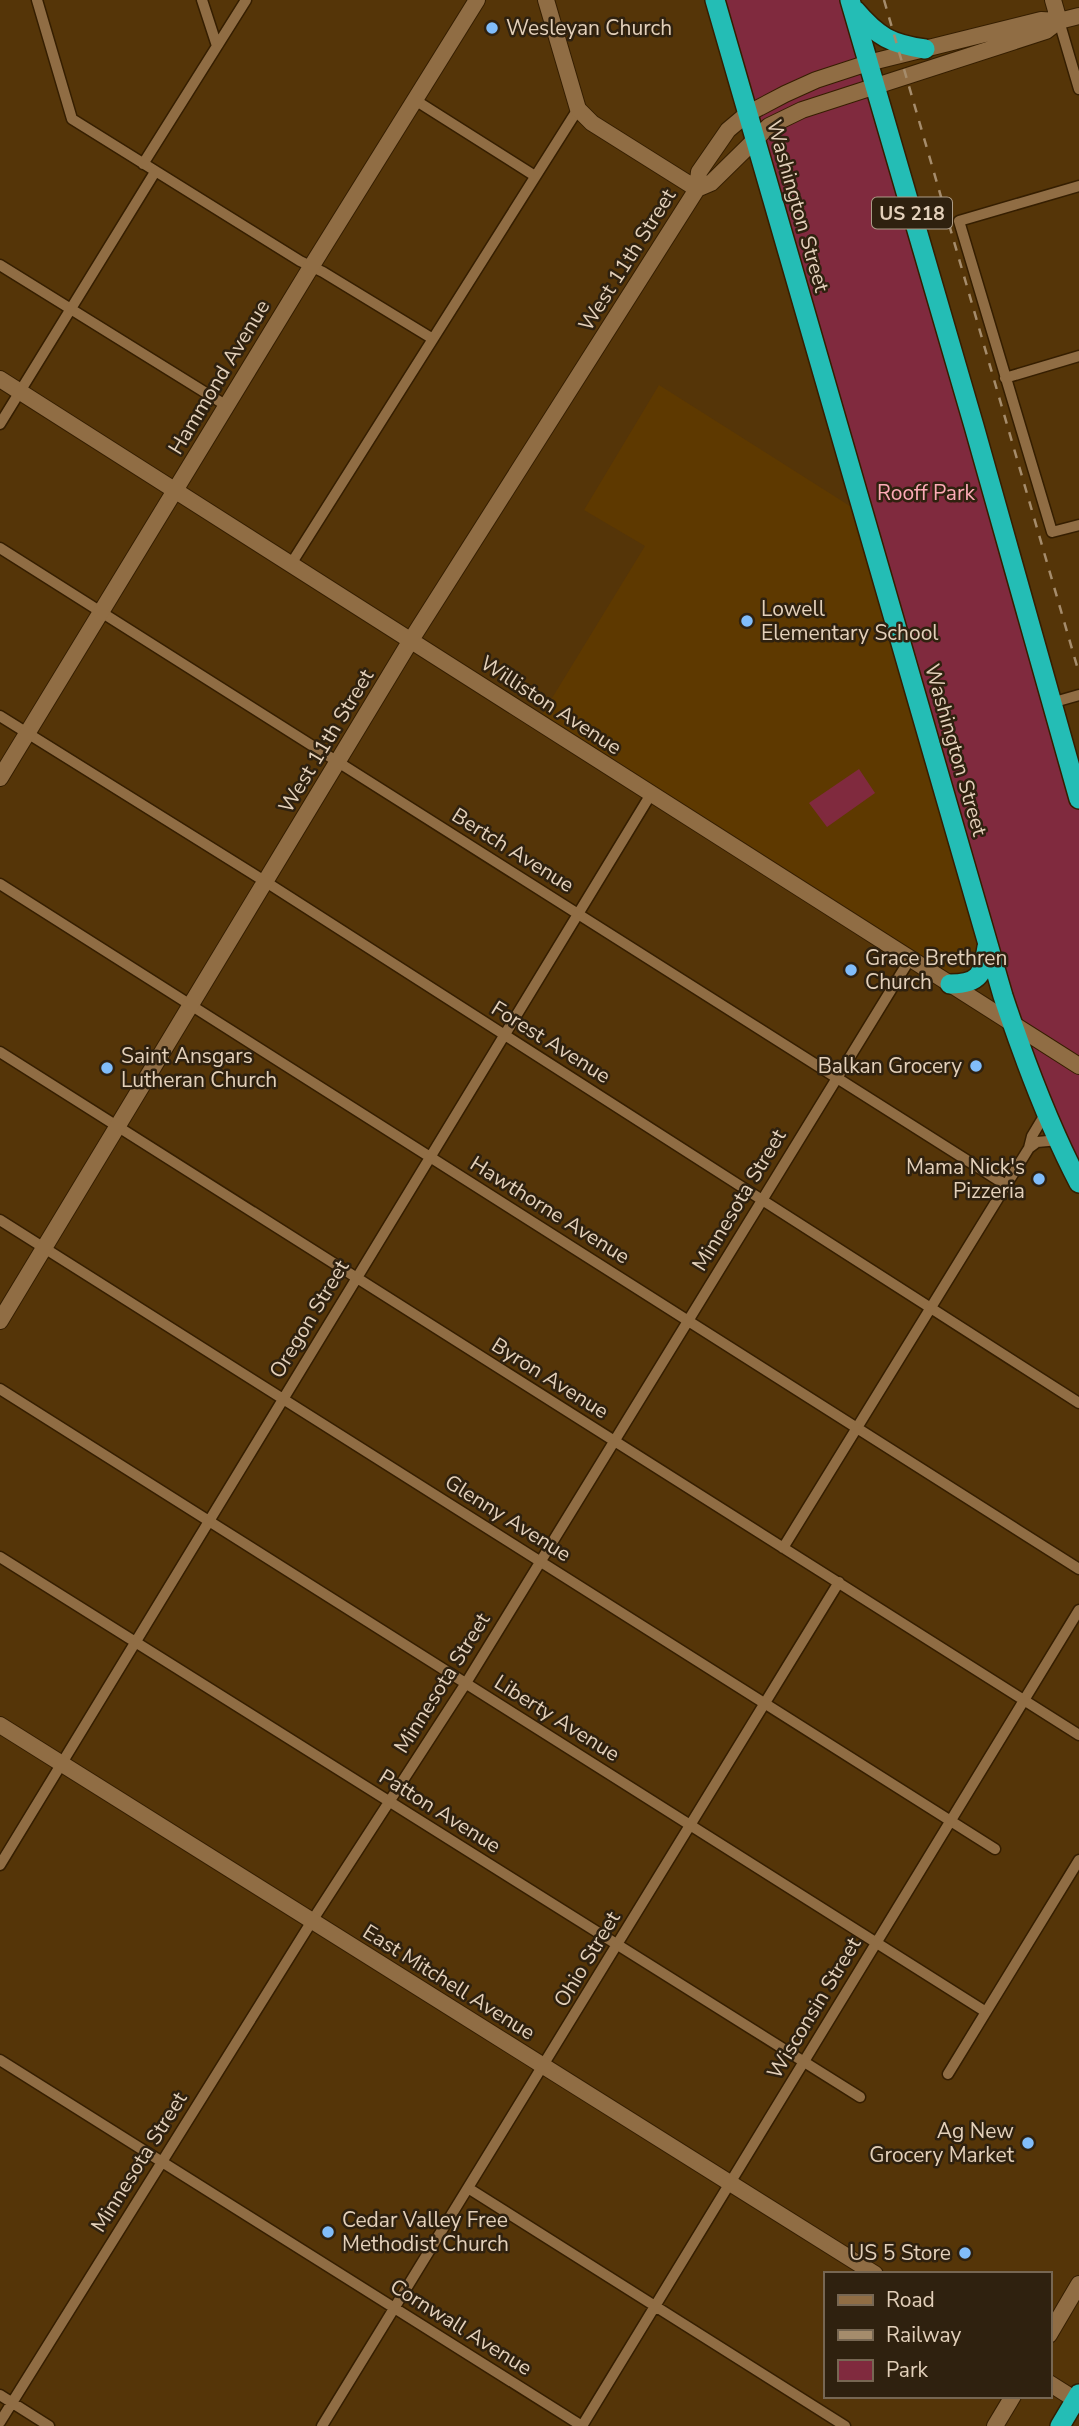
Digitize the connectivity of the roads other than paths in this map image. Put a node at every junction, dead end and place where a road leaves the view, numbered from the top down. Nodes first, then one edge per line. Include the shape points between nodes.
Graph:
1 (37, 0) edge
2 (202, 0) edge
3 (246, 0) edge
4 (477, 0) edge
5 (546, 0) edge
6 (715, 0) edge
7 (1053, 0) edge
8 (851, 3) edge
9 (1079, 16) edge
10 (1059, 21) junction
11 (217, 46) junction
12 (925, 48) junction
13 (869, 63) junction
14 (875, 86) junction
15 (1079, 89) edge
16 (415, 100) junction
17 (578, 109) junction
18 (747, 114) junction
19 (755, 141) junction
20 (143, 164) junction
21 (155, 172) junction
22 (536, 176) junction
23 (1079, 186) edge
24 (697, 189) junction
25 (0, 265) edge
26 (311, 267) junction
27 (71, 308) junction
28 (433, 339) junction
29 (1079, 356) edge
30 (1005, 378) junction
31 (0, 379) edge
32 (20, 392) junction
33 (227, 406) junction
34 (0, 424) edge
35 (175, 491) junction
36 (1079, 524) edge
37 (0, 548) edge
38 (291, 564) junction
39 (102, 611) junction
40 (411, 640) junction
41 (1079, 695) edge
42 (1051, 704) junction
43 (0, 716) edge
44 (27, 734) junction
45 (338, 764) junction
46 (0, 778) edge
47 (651, 794) junction
48 (1079, 799) edge
49 (266, 882) junction
50 (0, 884) edge
51 (578, 914) junction
52 (988, 942) junction
53 (910, 960) junction
54 (950, 984) junction
55 (190, 1004) junction
56 (1013, 1024) junction
57 (504, 1036) junction
58 (0, 1052) edge
59 (1079, 1066) edge
60 (837, 1077) junction
61 (1047, 1111) junction
62 (117, 1125) junction
63 (1059, 1140) junction
64 (1029, 1148) junction
65 (430, 1158) junction
66 (1079, 1183) edge
67 (1006, 1185) junction
68 (762, 1198) junction
69 (0, 1220) edge
70 (45, 1248) junction
71 (356, 1278) junction
72 (931, 1307) junction
73 (689, 1320) junction
74 (0, 1321) edge
75 (0, 1389) edge
76 (284, 1399) junction
77 (1079, 1403) edge
78 (857, 1427) junction
79 (614, 1441) junction
80 (209, 1521) junction
81 (783, 1548) junction
82 (0, 1557) edge
83 (541, 1562) junction
84 (1079, 1569) edge
85 (839, 1582) junction
86 (1079, 1610) edge
87 (135, 1642) junction
88 (466, 1684) junction
89 (1024, 1700) junction
90 (765, 1703) junction
91 (0, 1725) edge
92 (1079, 1735) edge
93 (62, 1763) junction
94 (389, 1802) junction
95 (951, 1821) junction
96 (691, 1825) junction
97 (995, 1849) dead end
98 (1079, 1860) edge
99 (0, 1865) edge
100 (312, 1920) junction
101 (877, 1942) junction
102 (617, 1945) junction
103 (986, 2011) junction
104 (0, 2060) edge
105 (804, 2062) junction
106 (543, 2066) junction
107 (948, 2074) dead end
108 (860, 2097) dead end
109 (162, 2162) junction
110 (730, 2183) junction
111 (468, 2188) junction
112 (872, 2272) edge
113 (1079, 2284) edge
114 (655, 2305) junction
115 (395, 2308) junction
116 (1051, 2332) edge
117 (1051, 2385) edge
118 (0, 2395) edge
119 (1012, 2398) edge
120 (1078, 2399) edge
121 (12, 2403) junction
122 (0, 2422) edge
123 (49, 2426) edge
124 (323, 2426) edge
125 (582, 2426) edge
126 (845, 2426) edge
127 (995, 2426) edge
128 (1060, 2426) edge

1 - 20 street via 72,119
2 - 11 street
3 - 11 street
4 - 16 main road, Hammond Avenue
5 - 17 main road
6 - 18 highway, Washington Street
7 - 10 main road
8 - 12 highway via 882,37
8 - 13 highway, US 218
9 - 10 main road, West 11th Street
10 - 12 main road, West 11th Street via 1041,20
10 - 14 main road, West 11th Street via 1046,31
10 - 15 street
11 - 20 street
12 - 13 main road, West 11th Street
13 - 14 highway, US 218
13 - 18 main road, West 11th Street via 800,86
14 - 19 main road, West 11th Street via 802,110 769,126
14 - 42 highway, US 218
16 - 22 street
16 - 26 main road, Hammond Avenue
17 - 22 street
17 - 24 main road via 592,123
18 - 19 highway, Washington Street
18 - 24 main road, West 11th Street via 728,130 699,172
19 - 24 main road, West 11th Street via 711,183
19 - 52 highway, Washington Street
20 - 21 street
21 - 26 street
21 - 27 street
22 - 28 street
23 - 30 street via 959,221
24 - 40 main road, West 11th Street
25 - 27 street
26 - 28 street
26 - 33 main road, Hammond Avenue
27 - 32 street
27 - 33 street
28 - 38 street
29 - 30 street
30 - 36 street via 1052,532
31 - 32 main road, Williston Avenue
32 - 34 street
32 - 35 main road, Williston Avenue
33 - 35 main road, Hammond Avenue
35 - 38 main road, Williston Avenue
35 - 39 main road, Hammond Avenue
37 - 39 street, Bertch Avenue
38 - 40 main road, Williston Avenue
39 - 44 main road, Hammond Avenue
39 - 45 street, Bertch Avenue
40 - 45 main road, West 11th Street
40 - 47 main road, Williston Avenue
41 - 42 street
42 - 48 highway, US 218
43 - 44 street, Forest Avenue
44 - 46 main road, Hammond Avenue
44 - 49 street, Forest Avenue
45 - 49 main road, West 11th Street
45 - 51 street, Bertch Avenue
47 - 51 street, Oregon Street
47 - 53 main road, Williston Avenue
49 - 55 main road, West 11th Street
49 - 57 street, Forest Avenue
50 - 55 street, Hawthorne Avenue
51 - 57 street, Oregon Street
51 - 60 street, Bertch Avenue
52 - 54 highway via 979,976
52 - 56 highway, Washington Street
53 - 54 main road, Williston Avenue
53 - 60 street, Minnesota Street
54 - 56 main road, Williston Avenue
55 - 62 main road, West 11th Street
55 - 65 street, Hawthorne Avenue
56 - 59 main road, Williston Avenue
56 - 61 highway, Washington Street
57 - 65 street, Oregon Street
57 - 68 street, Forest Avenue
58 - 62 street, Byron Avenue
60 - 67 street, Bertch Avenue
60 - 68 street, Minnesota Street
61 - 63 highway, Washington Street
61 - 64 street
62 - 70 main road, West 11th Street
62 - 71 street, Byron Avenue
63 - 64 street via 1037,1142
63 - 66 highway, Washington Street
64 - 67 street
65 - 71 street, Oregon Street
65 - 73 street, Hawthorne Avenue
67 - 72 street
68 - 72 street, Forest Avenue
68 - 73 street, Minnesota Street
69 - 70 street, Glenny Avenue
70 - 74 main road, West 11th Street
70 - 76 street, Glenny Avenue
71 - 76 street, Oregon Street
71 - 79 street, Byron Avenue
72 - 77 street, Forest Avenue
72 - 78 street
73 - 78 street, Hawthorne Avenue
73 - 79 street, Minnesota Street
75 - 80 street, Liberty Avenue
76 - 80 street, Oregon Street
76 - 83 street, Glenny Avenue
78 - 81 street
78 - 84 street, Hawthorne Avenue
79 - 81 street, Byron Avenue
79 - 83 street, Minnesota Street
80 - 87 street, Oregon Street
80 - 88 street, Liberty Avenue
81 - 85 street, Byron Avenue
82 - 87 street, Patton Avenue
83 - 88 street, Minnesota Street
83 - 90 street, Glenny Avenue
85 - 89 street, Byron Avenue
85 - 90 street, Ohio Street
86 - 89 street, Wisconsin Street
87 - 93 street, Oregon Street
87 - 94 street, Patton Avenue
88 - 94 street, Minnesota Street
88 - 96 street, Liberty Avenue
89 - 92 street, Byron Avenue
89 - 95 street, Wisconsin Street
90 - 95 street, Glenny Avenue
90 - 96 street, Ohio Street
91 - 93 main road, East Mitchell Avenue
93 - 99 street, Oregon Street
93 - 100 main road, East Mitchell Avenue
94 - 100 street, Minnesota Street
94 - 102 street, Patton Avenue
95 - 97 street, Glenny Avenue
95 - 101 street, Wisconsin Street
96 - 101 street, Liberty Avenue
96 - 102 street, Ohio Street
98 - 103 street
100 - 106 main road, East Mitchell Avenue
100 - 109 street, Minnesota Street
101 - 103 street, Liberty Avenue
101 - 105 street, Wisconsin Street
102 - 105 street, Patton Avenue
102 - 106 street, Ohio Street
103 - 107 street
104 - 109 street, Cornwall Avenue
105 - 108 street, Patton Avenue
105 - 110 street, Wisconsin Street
106 - 110 main road, East Mitchell Avenue
106 - 111 street, Ohio Street
109 - 115 street, Cornwall Avenue
109 - 121 street, Minnesota Street
110 - 112 main road, East Mitchell Avenue
110 - 114 street, Wisconsin Street
111 - 114 street
111 - 115 street, Ohio Street
113 - 116 main road
114 - 125 street, Wisconsin Street
114 - 126 street
115 - 124 street, Ohio Street
115 - 125 street, Cornwall Avenue
117 - 120 main road
118 - 121 street
119 - 127 main road
120 - 128 highway
121 - 122 street, Minnesota Street
121 - 123 street

